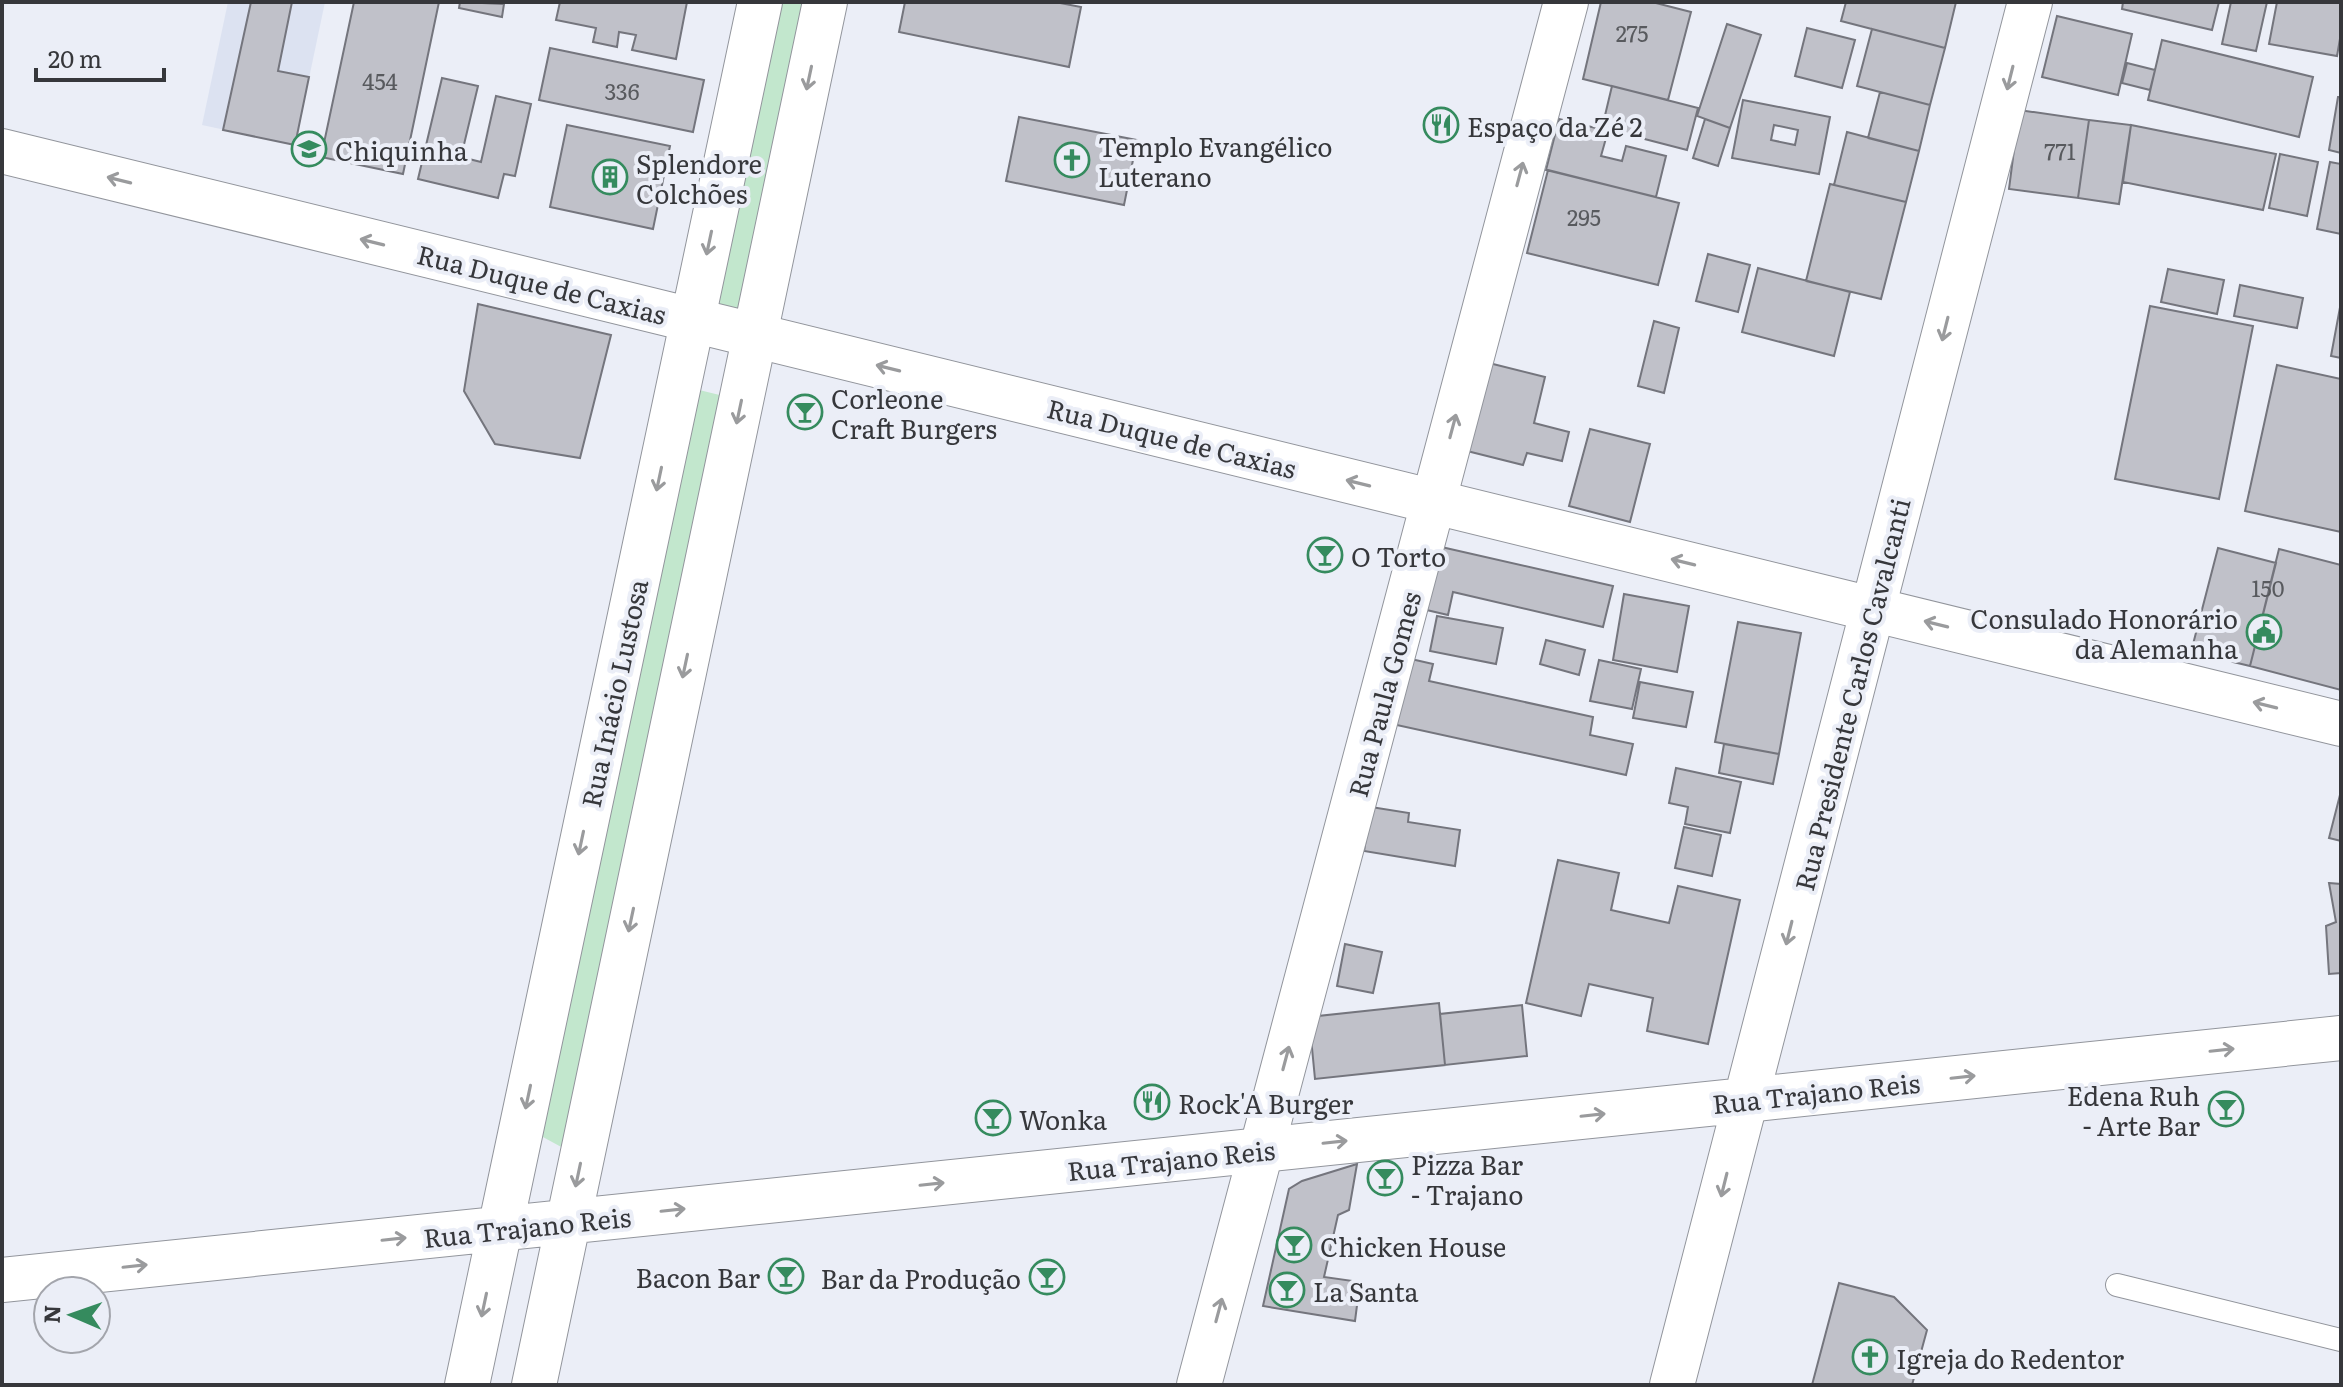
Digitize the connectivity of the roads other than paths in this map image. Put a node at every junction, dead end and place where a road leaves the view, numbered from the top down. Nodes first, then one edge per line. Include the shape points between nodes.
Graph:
1 (760, 2) edge
2 (825, 2) edge
3 (1566, 2) edge
4 (2030, 2) edge
5 (2, 151) edge
6 (692, 320) junction
7 (755, 335) junction
8 (1434, 501) junction
9 (1873, 609) junction
10 (2341, 724) edge
11 (2341, 1038) edge
12 (1746, 1100) junction
13 (1262, 1150) junction
14 (568, 1221) junction
15 (500, 1228) junction
16 (2, 1280) edge
17 (2117, 1285) dead end
18 (2341, 1340) edge
19 (467, 1385) edge
20 (534, 1385) edge
21 (1199, 1385) edge
22 (1672, 1385) edge

1 -> 6 main road, Rua Inácio Lustosa
2 -> 7 main road
8 -> 3 main road, Rua Paula Gomes
4 -> 9 main road, Rua Presidente Carlos Cavalcanti
6 -> 5 main road, Rua Duque de Caxias
6 - 7 main road, Rua Duque de Caxias
6 -> 15 main road, Rua Inácio Lustosa
8 -> 7 main road, Rua Duque de Caxias
7 -> 14 main road
9 -> 8 main road, Rua Duque de Caxias
13 -> 8 main road, Rua Paula Gomes
10 -> 9 main road, Rua Duque de Caxias
9 -> 12 main road, Rua Presidente Carlos Cavalcanti
12 -> 11 main road, Rua Trajano Reis
13 -> 12 main road, Rua Trajano Reis
12 -> 22 main road, Rua Presidente Carlos Cavalcanti
14 -> 13 main road, Rua Trajano Reis
21 -> 13 main road, Rua Paula Gomes
14 - 15 main road, Rua Trajano Reis
14 - 20 main road
16 -> 15 main road, Rua Trajano Reis
15 -> 19 main road, Rua Inácio Lustosa
17 - 18 lane

